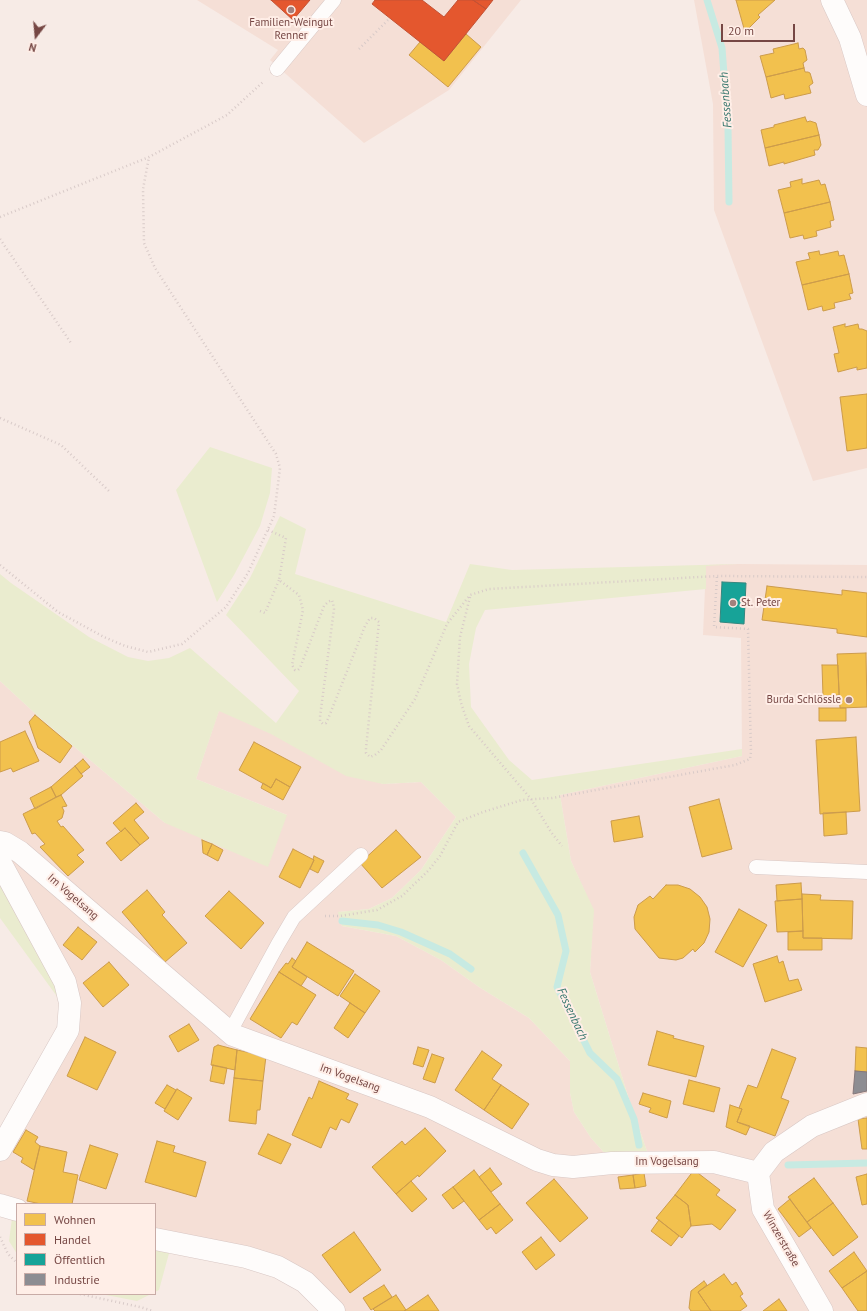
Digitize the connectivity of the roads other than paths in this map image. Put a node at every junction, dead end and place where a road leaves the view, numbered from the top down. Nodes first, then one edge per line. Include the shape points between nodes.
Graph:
1 (334, 0) edge
2 (832, 0) edge
3 (277, 69) road end
4 (867, 95) edge
5 (0, 842) edge
6 (361, 855) dead end
7 (0, 862) edge
8 (756, 867) dead end
9 (867, 872) edge
10 (230, 1032) junction
11 (867, 1104) edge
12 (0, 1150) edge
13 (758, 1173) junction
14 (0, 1206) edge
15 (16, 1210) edge
16 (156, 1239) edge
17 (334, 1311) edge
18 (822, 1311) edge

1 - 3 lane
2 - 4 street via 850,38
5 - 10 street, Im Vogelsang via 20,852
6 - 10 lane via 294,917
7 - 12 street via 65,982 70,1003 68,1030
8 - 9 lane
10 - 13 street, Im Vogelsang via 232,1035 430,1107 537,1160 554,1165 573,1167 612,1163 714,1162
11 - 13 street via 812,1126 774,1152
13 - 18 street, Winzerstraße via 763,1209
14 - 15 street
16 - 17 street via 246,1257 278,1267 305,1282

